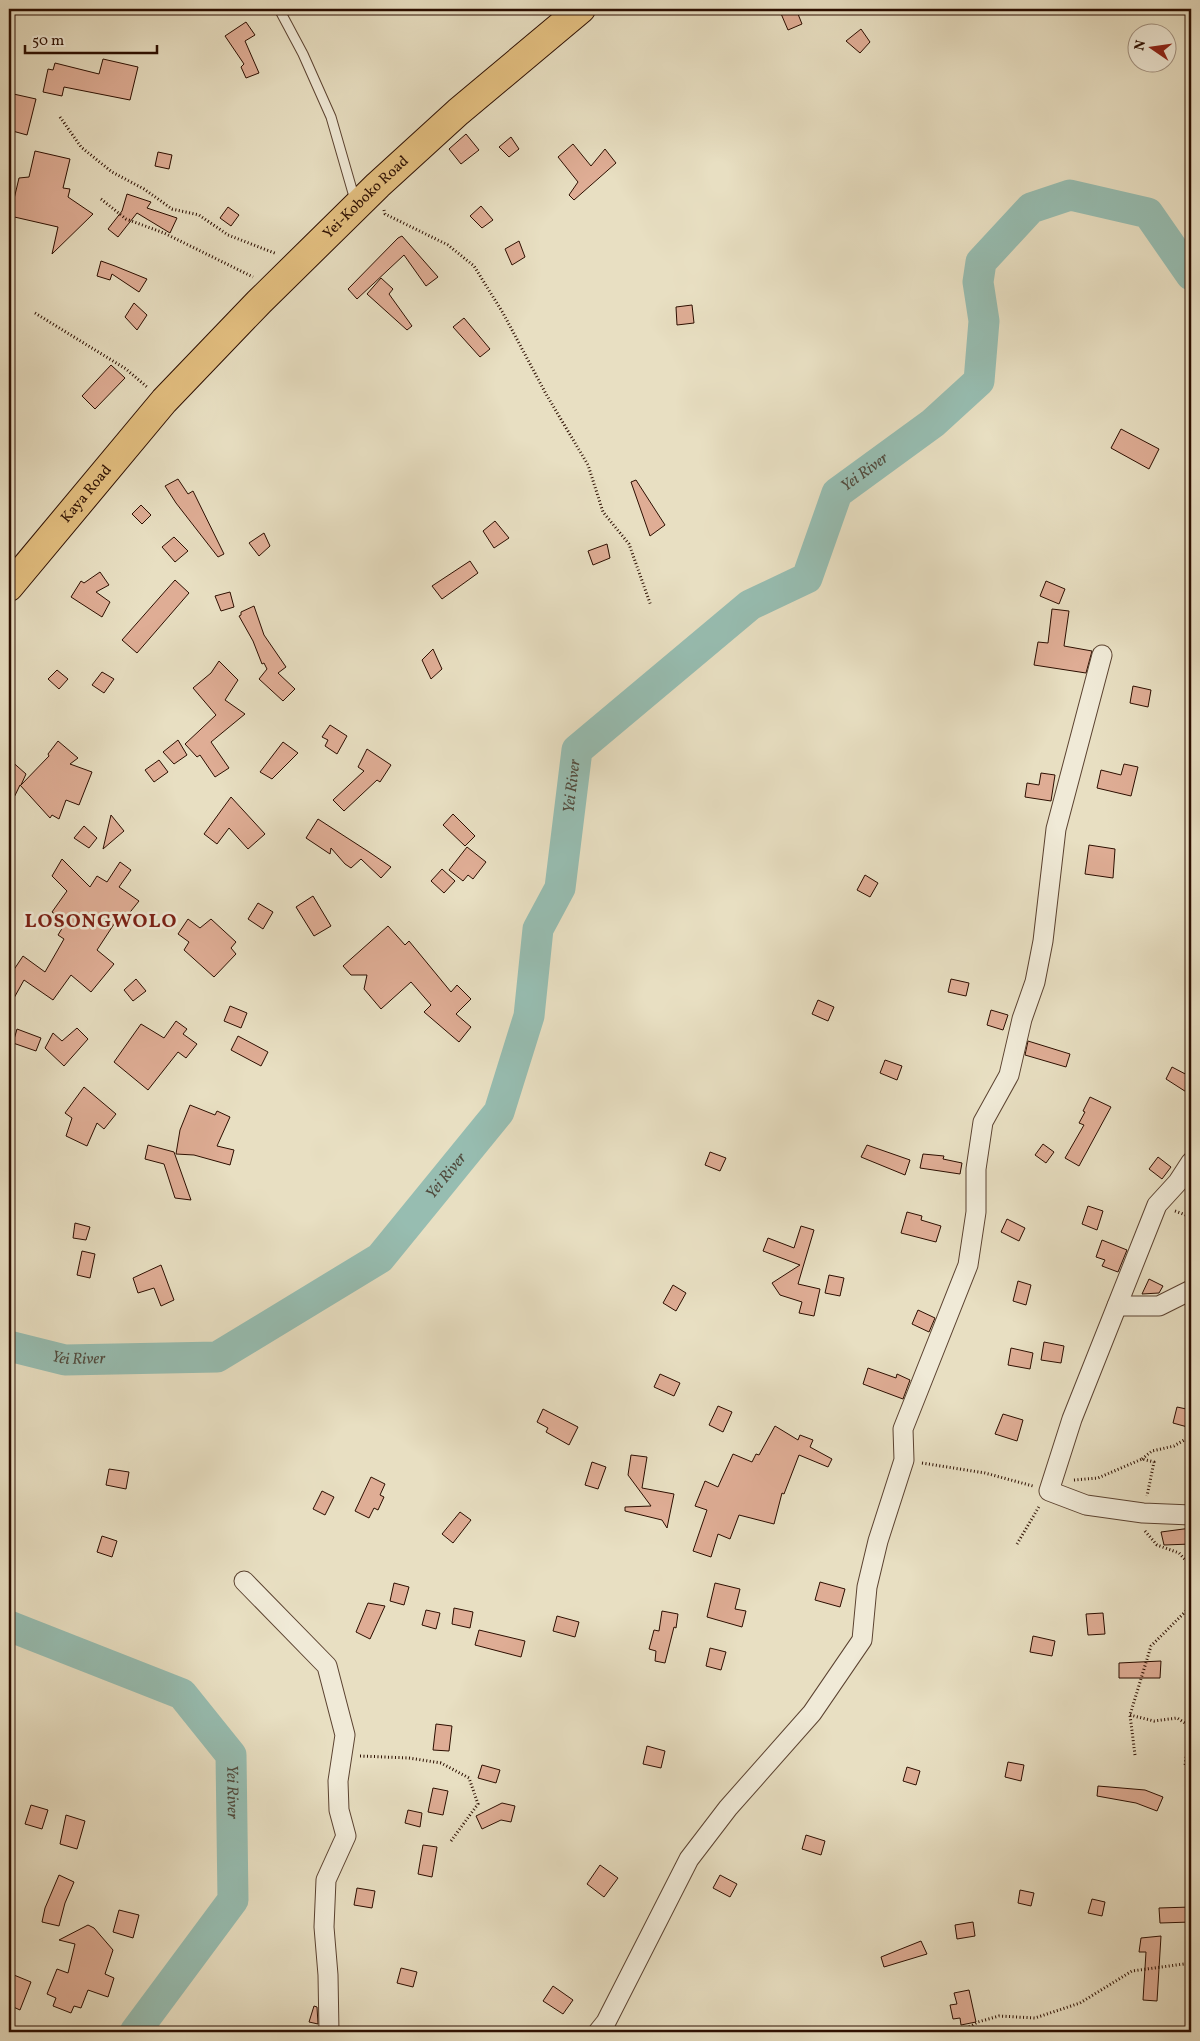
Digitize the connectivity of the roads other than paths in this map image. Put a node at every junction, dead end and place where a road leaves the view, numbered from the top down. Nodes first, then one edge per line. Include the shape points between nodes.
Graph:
1 (279, 9) edge
2 (581, 9) edge
3 (357, 205) junction
4 (164, 401) joint
5 (9, 587) edge
6 (1102, 654) dead end
7 (1191, 1162) edge
8 (1191, 1290) edge
9 (1117, 1306) junction
10 (1191, 1515) edge
11 (244, 1581) dead end
12 (329, 2032) edge
13 (598, 2032) edge

1 - 3 lane via 331,117
2 - 3 main road, Yei-Koboko Road via 458,112
3 - 4 main road, Yei-Koboko Road
4 - 5 main road, Kaya Road
6 - 13 street via 1056,829 1035,982 1022,1019 1009,1075 983,1122 968,1265 903,1429 904,1460 867,1587 862,1640 812,1713 728,1808 689,1859
7 - 9 street via 1157,1205
8 - 9 street via 1159,1306
9 - 10 street via 1072,1419 1049,1491 1086,1505 1143,1513
11 - 12 street via 327,1666 345,1735 338,1781 338,1810 346,1836 326,1880 324,1927

